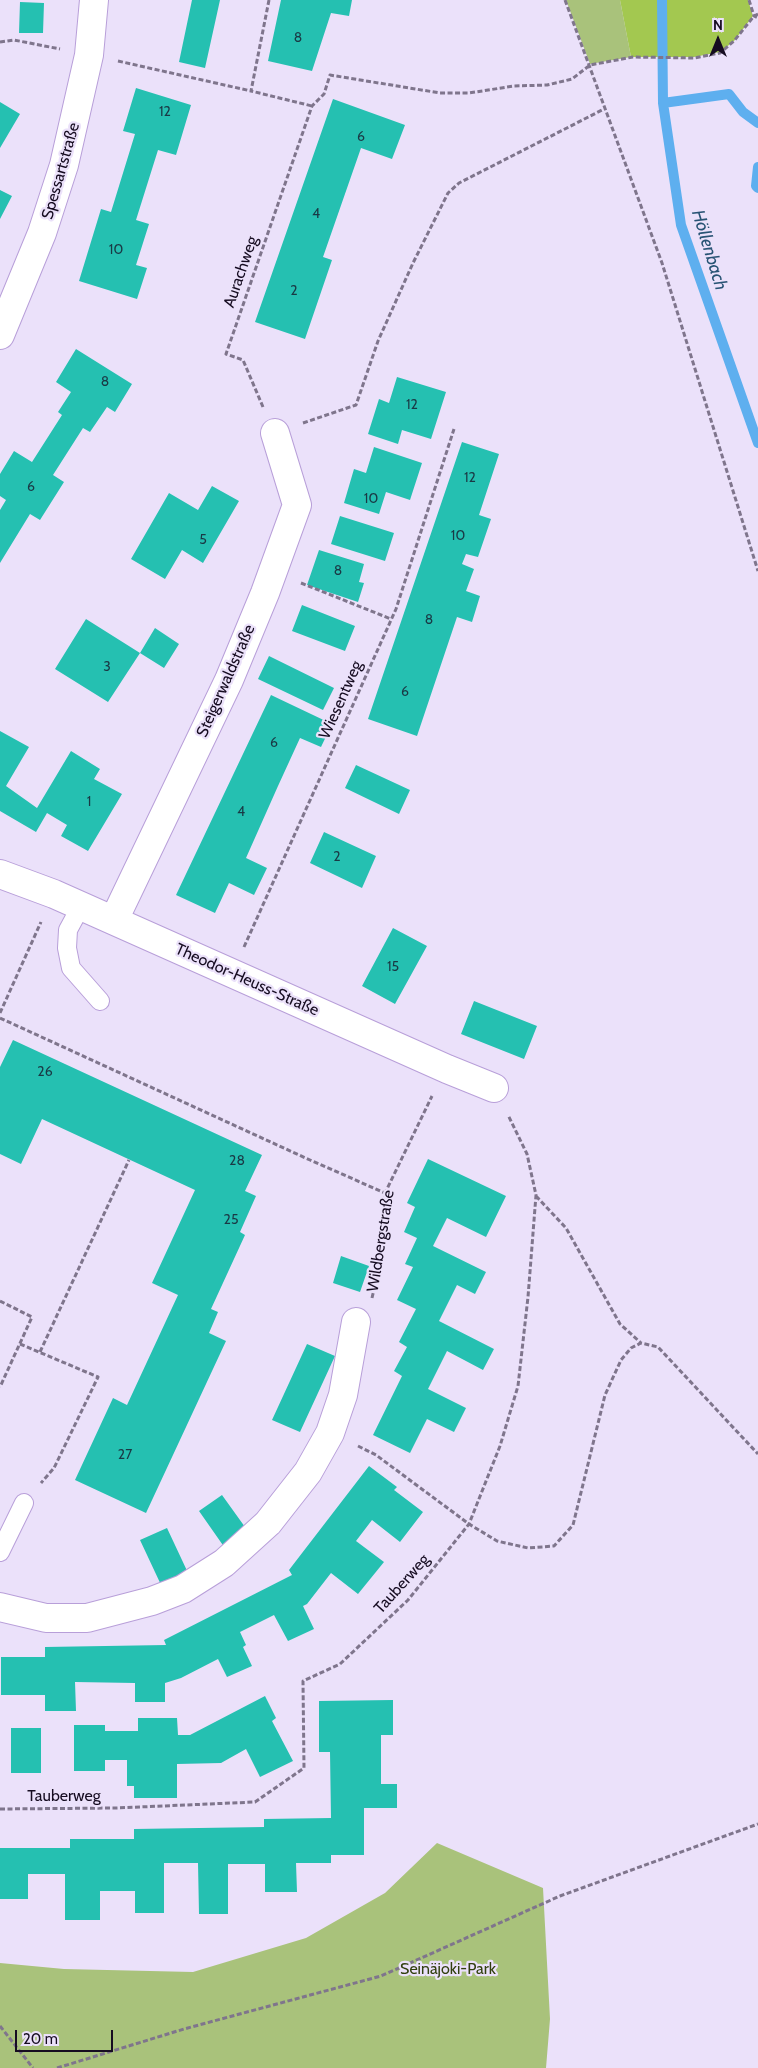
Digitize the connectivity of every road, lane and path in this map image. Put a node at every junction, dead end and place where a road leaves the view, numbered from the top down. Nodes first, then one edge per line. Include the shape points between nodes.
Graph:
1 (94, 0) edge
2 (269, 0) edge
3 (565, 0) edge
4 (749, 0) edge
5 (757, 16) edge
6 (0, 42) edge
7 (89, 55) junction
8 (590, 65) junction
9 (148, 68) dead end
10 (251, 91) junction
11 (312, 106) junction
12 (606, 108) junction
13 (0, 335) edge
14 (454, 429) dead end
15 (275, 433) junction
16 (758, 571) edge
17 (273, 572) junction
18 (391, 619) junction
19 (0, 874) edge
20 (54, 894) junction
21 (81, 906) junction
22 (114, 920) junction
23 (232, 973) junction
24 (100, 1001) dead end
25 (0, 1013) edge
26 (0, 1018) edge
27 (494, 1088) joint
28 (434, 1093) dead end
29 (129, 1160) dead end
30 (385, 1192) junction
31 (536, 1195) junction
32 (0, 1301) edge
33 (356, 1322) joint
34 (641, 1343) junction
35 (20, 1344) junction
36 (40, 1352) junction
37 (0, 1387) edge
38 (758, 1454) edge
39 (376, 1455) dead end
40 (24, 1503) joint
41 (469, 1524) junction
42 (0, 1552) edge
43 (0, 1607) edge
44 (0, 1809) edge
45 (758, 1824) edge
46 (0, 2026) edge
47 (33, 2068) edge
48 (57, 2068) edge

1 - 7 street, Spessartstraße
2 - 10 path
3 - 8 path
4 - 5 path
5 - 8 path via 720,53 694,58 633,57
6 - 7 path via 14,40
7 - 13 street, Spessartstraße via 64,164 45,225
8 - 11 path, Aurachweg via 572,79 547,85 469,93 428,92 330,75 324,94
8 - 12 path
9 - 10 path
10 - 11 path
11 - 15 path, Aurachweg via 226,354 243,360
12 - 15 path via 459,183 448,192 378,341 356,405
12 - 16 path via 662,263
14 - 18 path, Wiesentweg
15 - 17 street, Steigerwaldstraße via 297,505
17 - 18 path
17 - 22 street, Steigerwaldstraße via 229,680
18 - 23 path, Wiesentweg
19 - 20 street, Theodor-Heuss-Straße
20 - 21 street, Theodor-Heuss-Straße
20 - 25 path
21 - 22 street, Theodor-Heuss-Straße
21 - 24 lane via 68,930 70,968
22 - 23 street, Theodor-Heuss-Straße
23 - 27 street, Theodor-Heuss-Straße
26 - 30 path
27 - 31 path, Tauberweg via 527,1154
28 - 30 path, Wildbergstraße
29 - 36 path
30 - 33 path, Wildbergstraße via 381,1259 370,1302
31 - 34 path via 566,1228 620,1324
31 - 41 path, Tauberweg via 518,1386 500,1446
32 - 35 path via 32,1317
33 - 43 street via 343,1395 330,1433 308,1472 268,1523 224,1563 183,1589 152,1602 87,1618 46,1618
34 - 38 path via 658,1347
34 - 41 path via 631,1348 621,1360 605,1395 573,1526 554,1546 528,1548 497,1541
35 - 36 path
35 - 37 path
36 - 40 path via 98,1377 54,1468
39 - 41 path
40 - 42 lane
41 - 44 path, Tauberweg via 408,1600 381,1626 340,1664 303,1681 304,1768 255,1802
45 - 48 path via 560,1896 381,1976 184,2029
46 - 47 path

